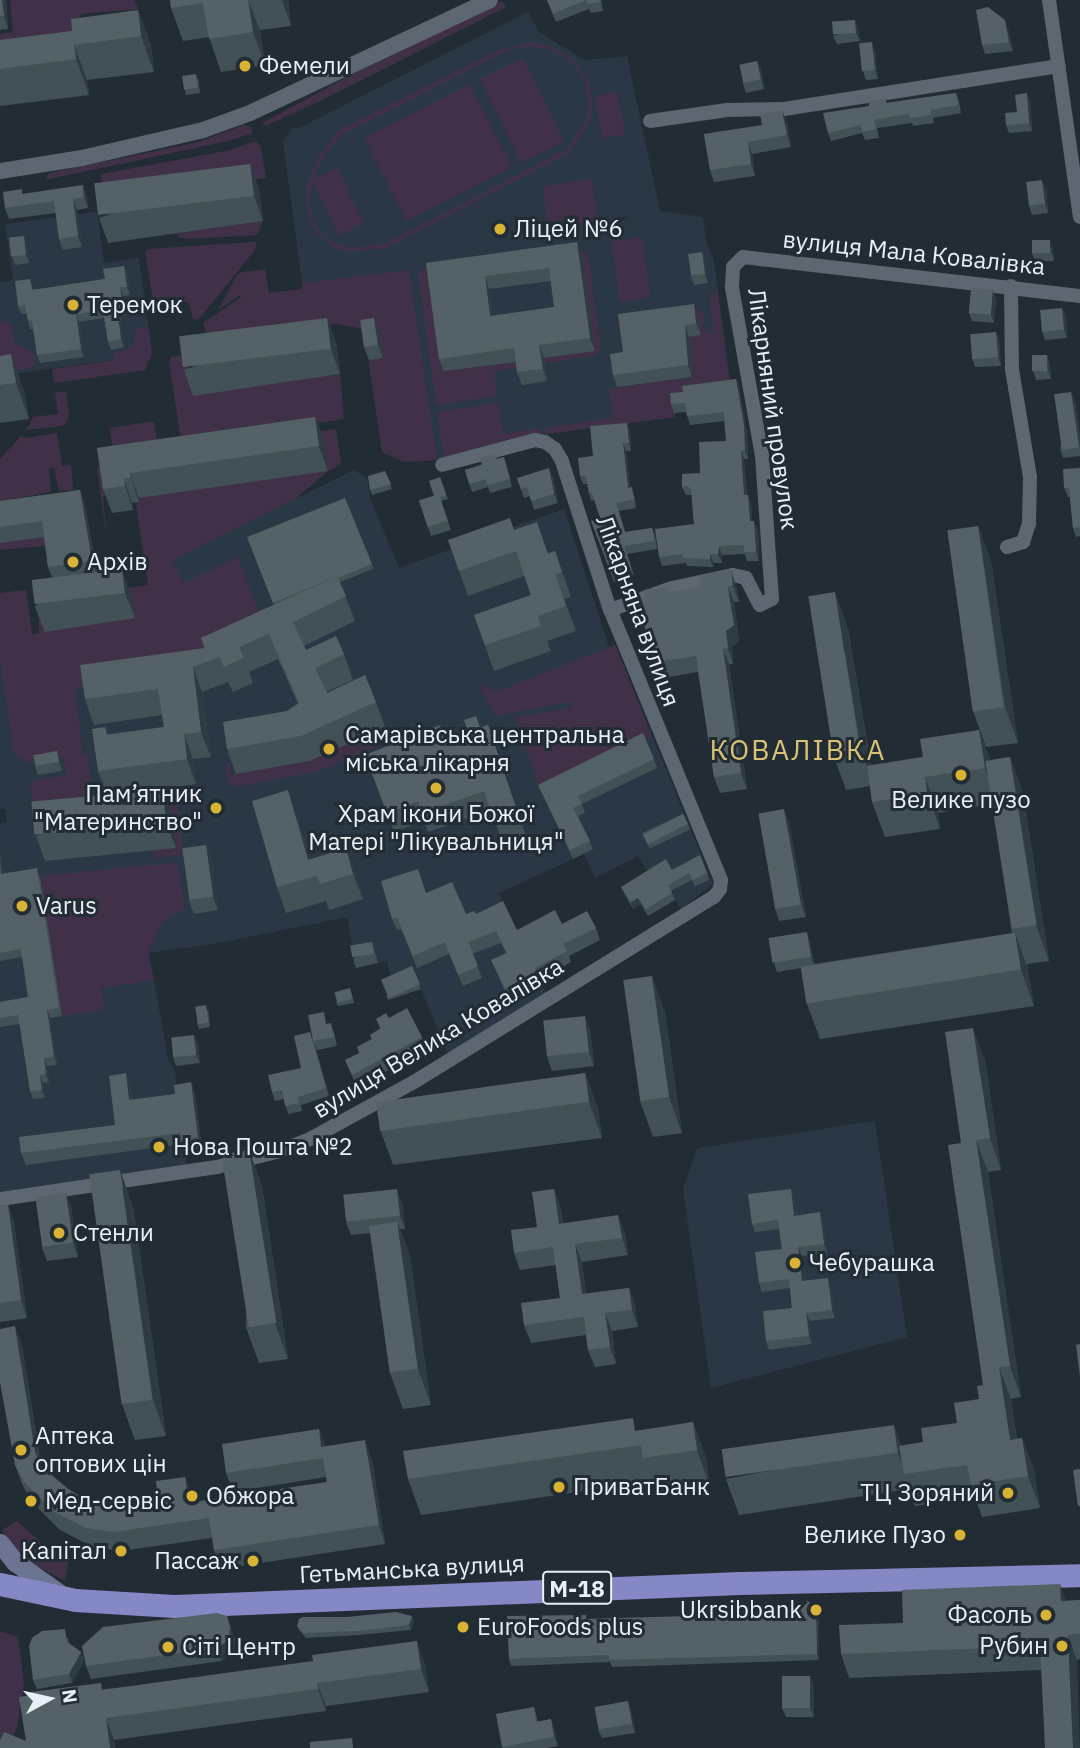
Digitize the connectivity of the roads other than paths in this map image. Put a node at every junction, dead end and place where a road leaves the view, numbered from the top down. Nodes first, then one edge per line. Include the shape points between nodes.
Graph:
1 (1049, 0) edge
2 (487, 1) edge
3 (1059, 66) junction
4 (650, 121) dead end
5 (0, 172) edge
6 (1080, 217) edge
7 (743, 257) joint
8 (1011, 286) junction
9 (1080, 296) edge
10 (442, 465) dead end
11 (1007, 547) dead end
12 (610, 610) junction
13 (714, 897) joint
14 (0, 1199) edge
15 (0, 1543) edge
16 (1080, 1574) edge
17 (0, 1584) edge
18 (67, 1598) junction

1 - 3 street
2 - 5 street via 250,113 203,130
3 - 4 street via 784,109 727,110
3 - 6 street
7 - 8 street, вулиця Мала Ковалівка
7 - 12 street, Лікарняний провулок via 733,267 732,288 762,456 772,598 760,605 746,578 733,575 671,588
8 - 9 street, вулиця Мала Ковалівка
8 - 11 street via 1012,370 1030,477 1029,524 1023,542
10 - 12 street, Лікарняна вулиця via 535,440 555,449
12 - 13 street, Лікарняна вулиця via 721,880
13 - 14 street, вулиця Велика Ковалівка via 414,1082 312,1138 237,1163
15 - 18 main road via 15,1562
16 - 18 highway, Гетьманська вулиця / М-18 via 713,1583 174,1606
17 - 18 highway, Гетьманська вулиця / М-18

